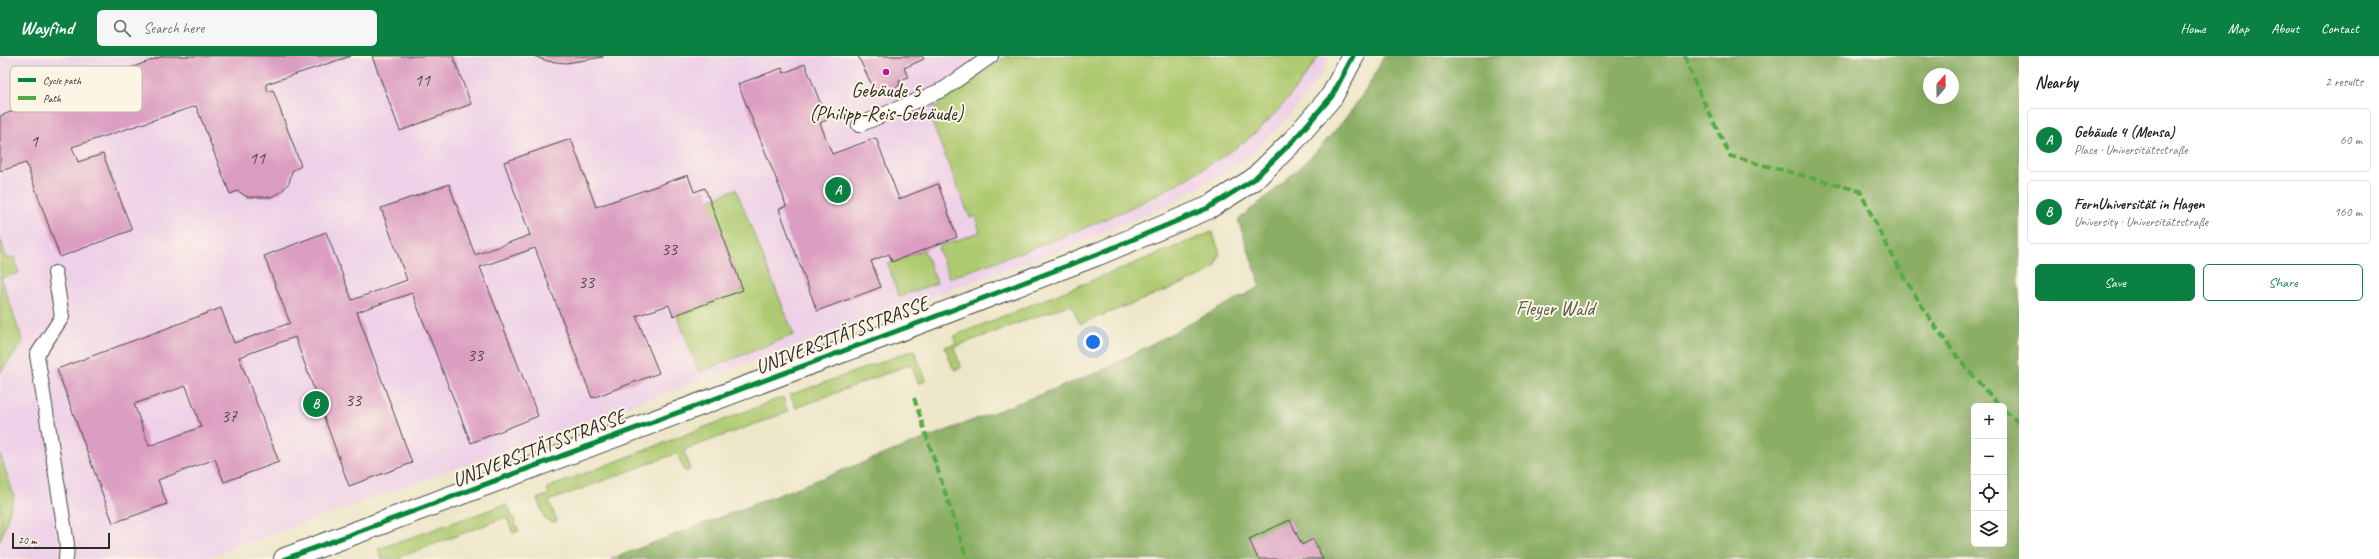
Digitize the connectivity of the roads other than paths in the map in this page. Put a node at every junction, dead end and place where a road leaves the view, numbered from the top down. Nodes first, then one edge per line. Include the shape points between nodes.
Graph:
1 (991, 56) edge
2 (1353, 56) edge
3 (859, 125) dead end
4 (54, 273) dead end
5 (66, 559) edge
6 (285, 559) edge

1 - 3 lane via 944,89
2 - 6 street, UNIVERSITÄTSSTRASSE via 1332,96 1294,140 1253,180 1208,208 1098,254 921,322
4 - 5 lane via 62,317 37,355 67,544

